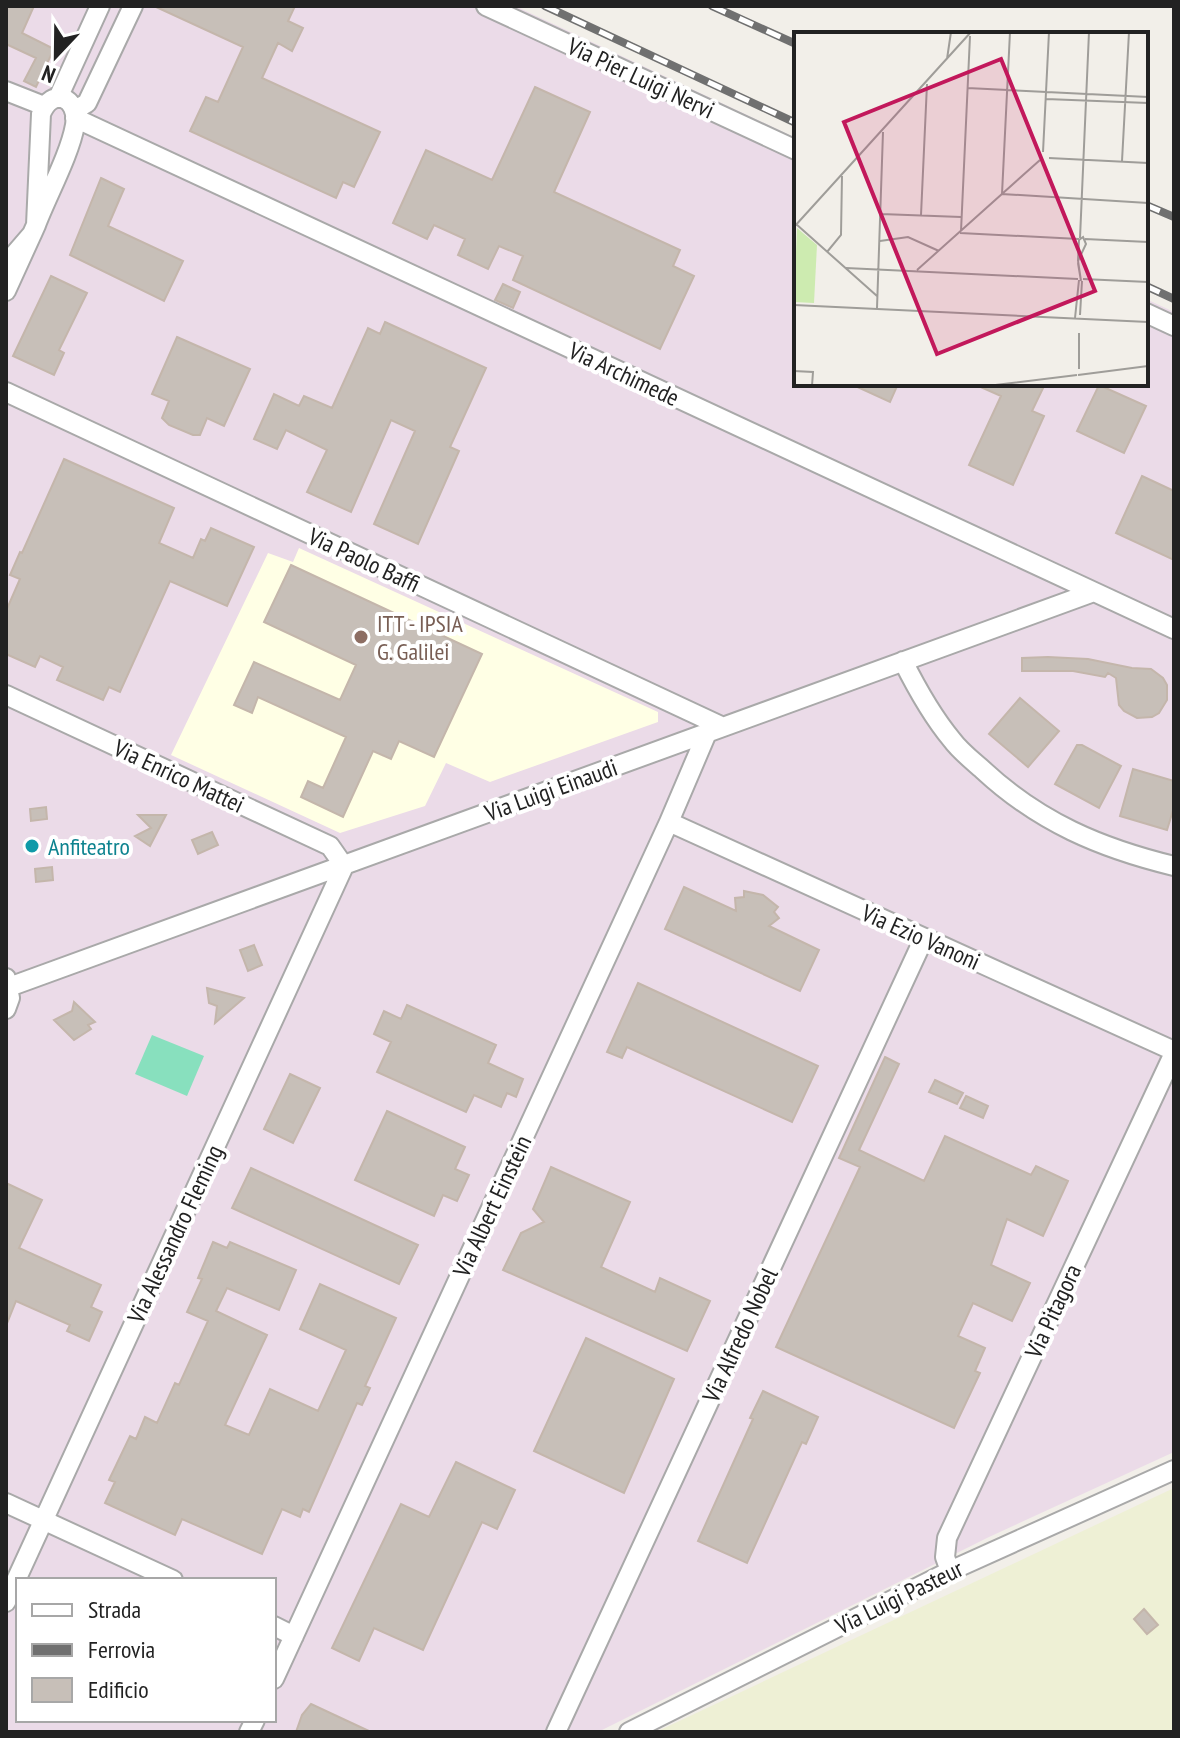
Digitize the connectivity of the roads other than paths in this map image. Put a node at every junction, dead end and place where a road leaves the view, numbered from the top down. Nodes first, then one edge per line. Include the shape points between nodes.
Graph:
1 (100, 6) edge
2 (133, 6) edge
3 (486, 6) edge
4 (6, 91) edge
5 (51, 102) junction
6 (75, 114) junction
7 (794, 149) edge
8 (34, 229) junction
9 (6, 264) edge
10 (6, 291) edge
11 (1148, 314) edge
12 (1174, 326) edge
13 (6, 392) edge
14 (1091, 593) junction
15 (1174, 629) edge
16 (903, 661) junction
17 (6, 695) edge
18 (715, 730) junction
19 (669, 822) junction
20 (344, 866) junction
21 (1174, 866) edge
22 (924, 938) junction
23 (8, 982) edge
24 (6, 1009) edge
25 (1174, 1052) edge
26 (1174, 1470) edge
27 (6, 1503) edge
28 (43, 1520) junction
29 (950, 1571) junction
30 (17, 1578) edge
31 (169, 1578) edge
32 (16, 1580) edge
33 (6, 1602) edge
34 (276, 1627) edge
35 (294, 1636) junction
36 (276, 1675) edge
37 (556, 1732) edge
38 (629, 1732) edge

1 - 5 street
2 - 6 street via 87,103
3 - 7 street, Via Pier Luigi Nervi
4 - 5 street
5 - 6 street, Via Archimede via 69,101
5 - 8 street via 40,121
6 - 8 street
6 - 14 street, Via Archimede
8 - 9 street
8 - 10 street
11 - 12 street
13 - 18 street, Via Paolo Baffi
14 - 15 street, Via Archimede
14 - 16 street, Via Luigi Einaudi
16 - 18 street, Via Luigi Einaudi
16 - 21 street via 953,743 1010,795 1066,829 1122,853
17 - 20 street, Via Enrico Mattei via 330,846
18 - 19 street, Via Albert Einstein
18 - 20 street, Via Luigi Einaudi
19 - 22 street, Via Ezio Vanoni
19 - 35 street, Via Albert Einstein
20 - 23 street, Via Luigi Einaudi
20 - 28 street, Via Alessandro Fleming
22 - 25 street, Via Ezio Vanoni
22 - 37 street, Via Alfredo Nobel
23 - 24 street
25 - 29 street, Via Pitagora via 947,1538
26 - 29 street, Via Luigi Pasteur
27 - 28 street
28 - 30 street, Via Alessandro Fleming
28 - 31 street
29 - 38 street, Via Luigi Pasteur
32 - 33 street, Via Alessandro Fleming
34 - 35 street
35 - 36 street, Via Albert Einstein

